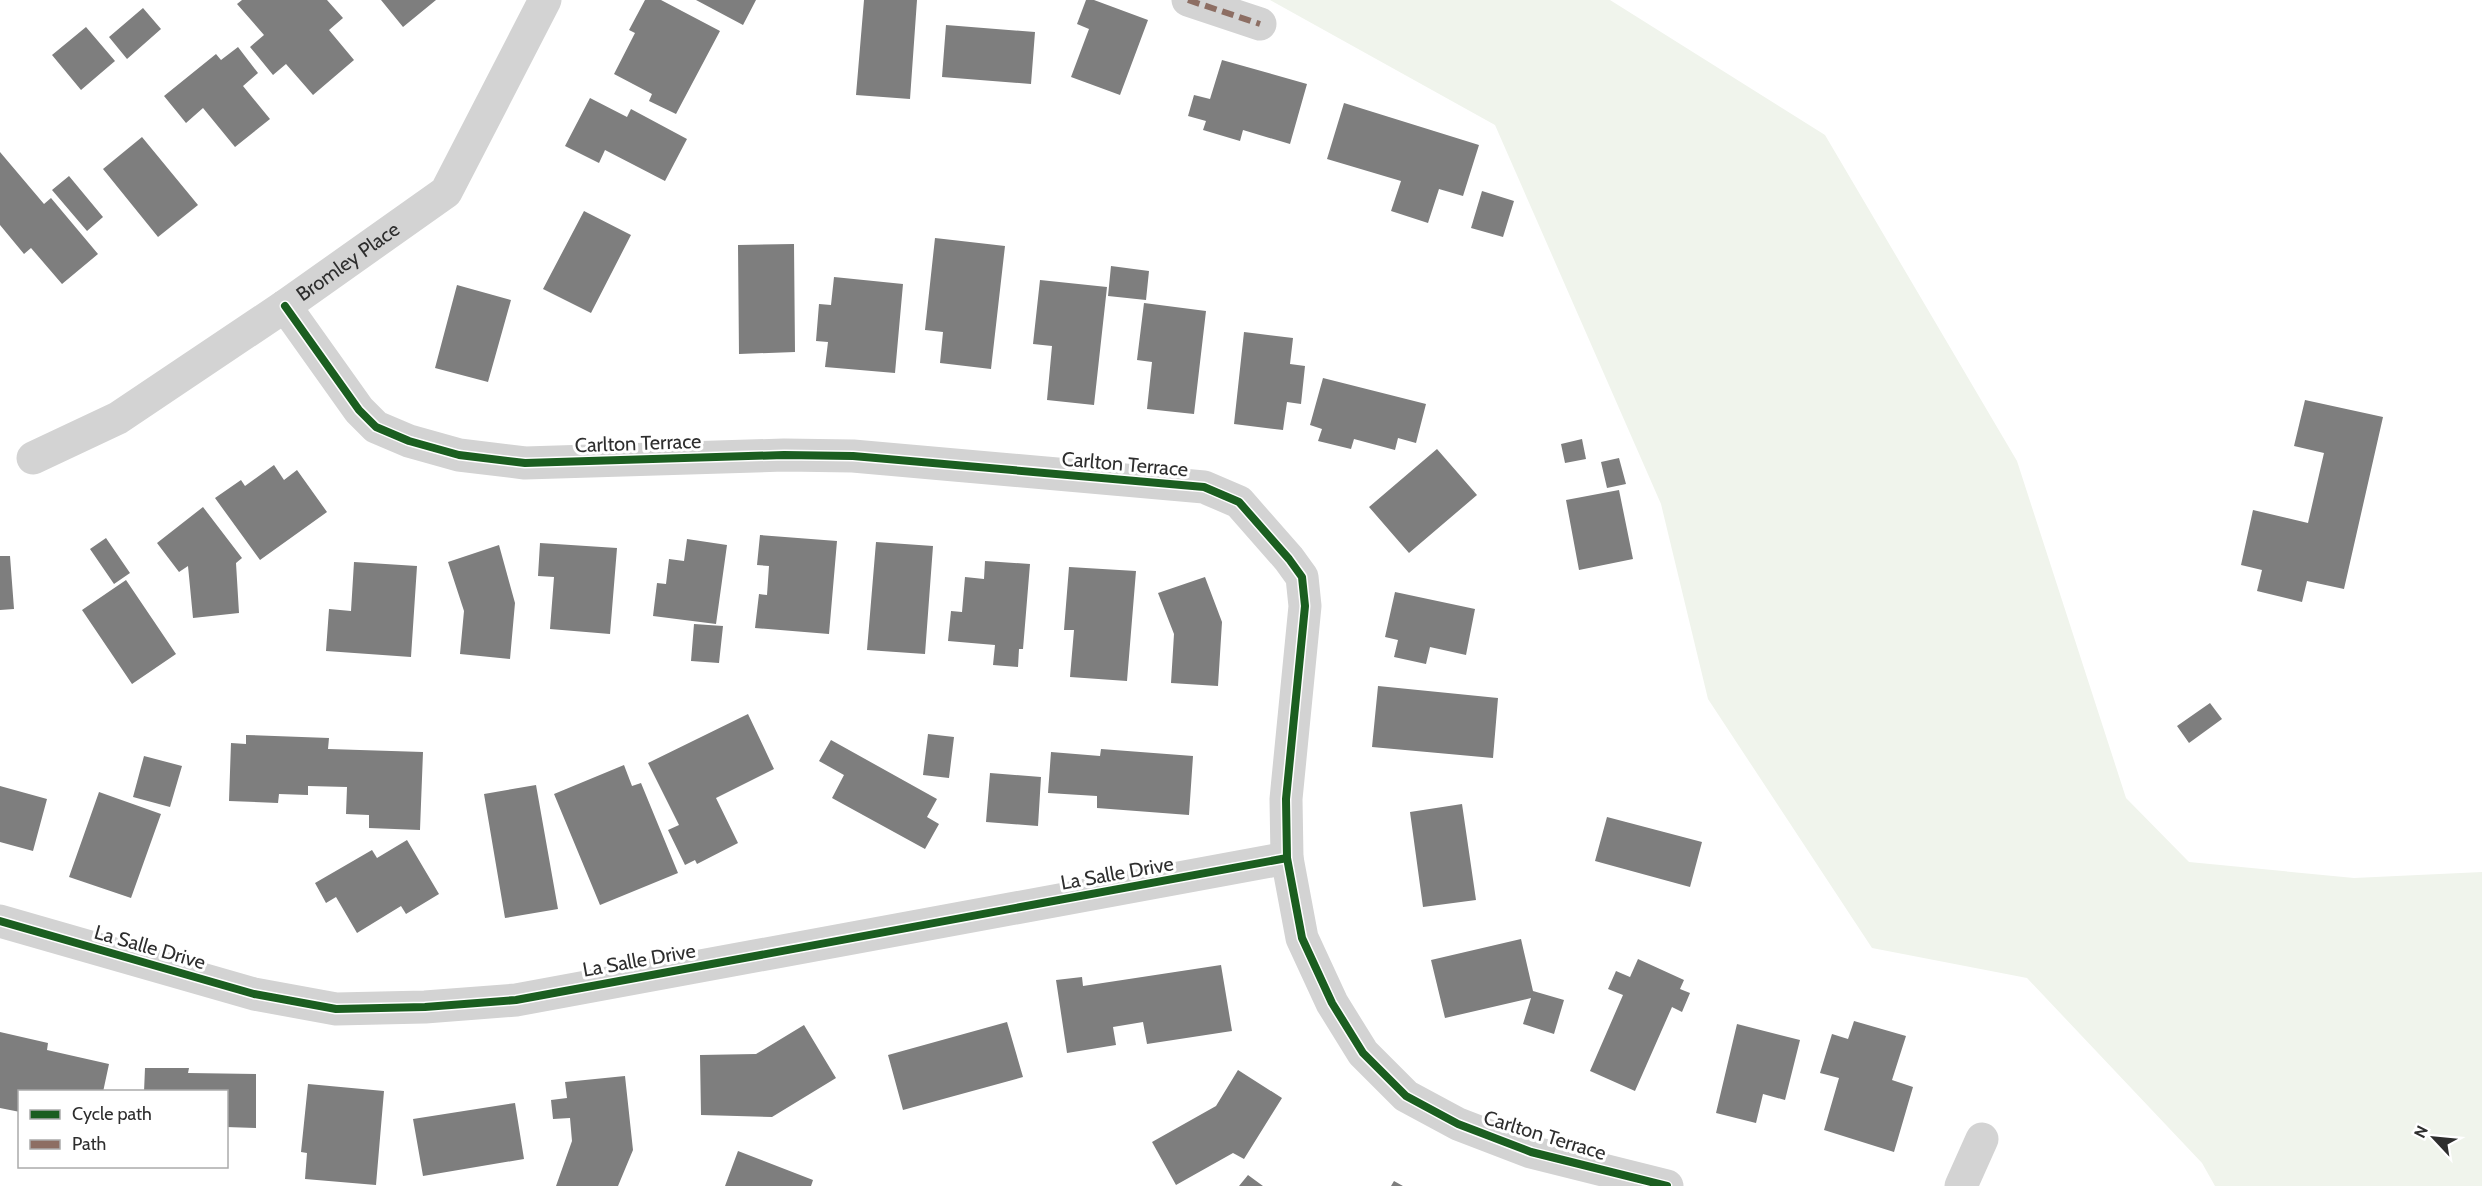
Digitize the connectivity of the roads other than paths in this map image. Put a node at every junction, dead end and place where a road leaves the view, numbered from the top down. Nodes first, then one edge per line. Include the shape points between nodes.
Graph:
1 (546, 0) edge
2 (1188, 0) edge
3 (1260, 24) dead end
4 (285, 306) junction
5 (33, 458) dead end
6 (1287, 858) junction
7 (0, 921) edge
8 (1982, 1139) dead end
9 (1667, 1186) edge
10 (1961, 1186) edge

1 - 4 street, Bromley Place via 446,192
2 - 3 street
4 - 5 street, Bromley Place via 118,418
4 - 6 street, Carlton Terrace via 359,410 376,427 459,455 525,463 853,456 1204,487 1239,502 1302,577 1305,606 1286,799
6 - 7 street, La Salle Drive via 516,1000 425,1007 336,1009 254,994
6 - 9 street, Carlton Terrace via 1302,938 1332,1003 1363,1053 1406,1096 1458,1124 1531,1152
8 - 10 street

